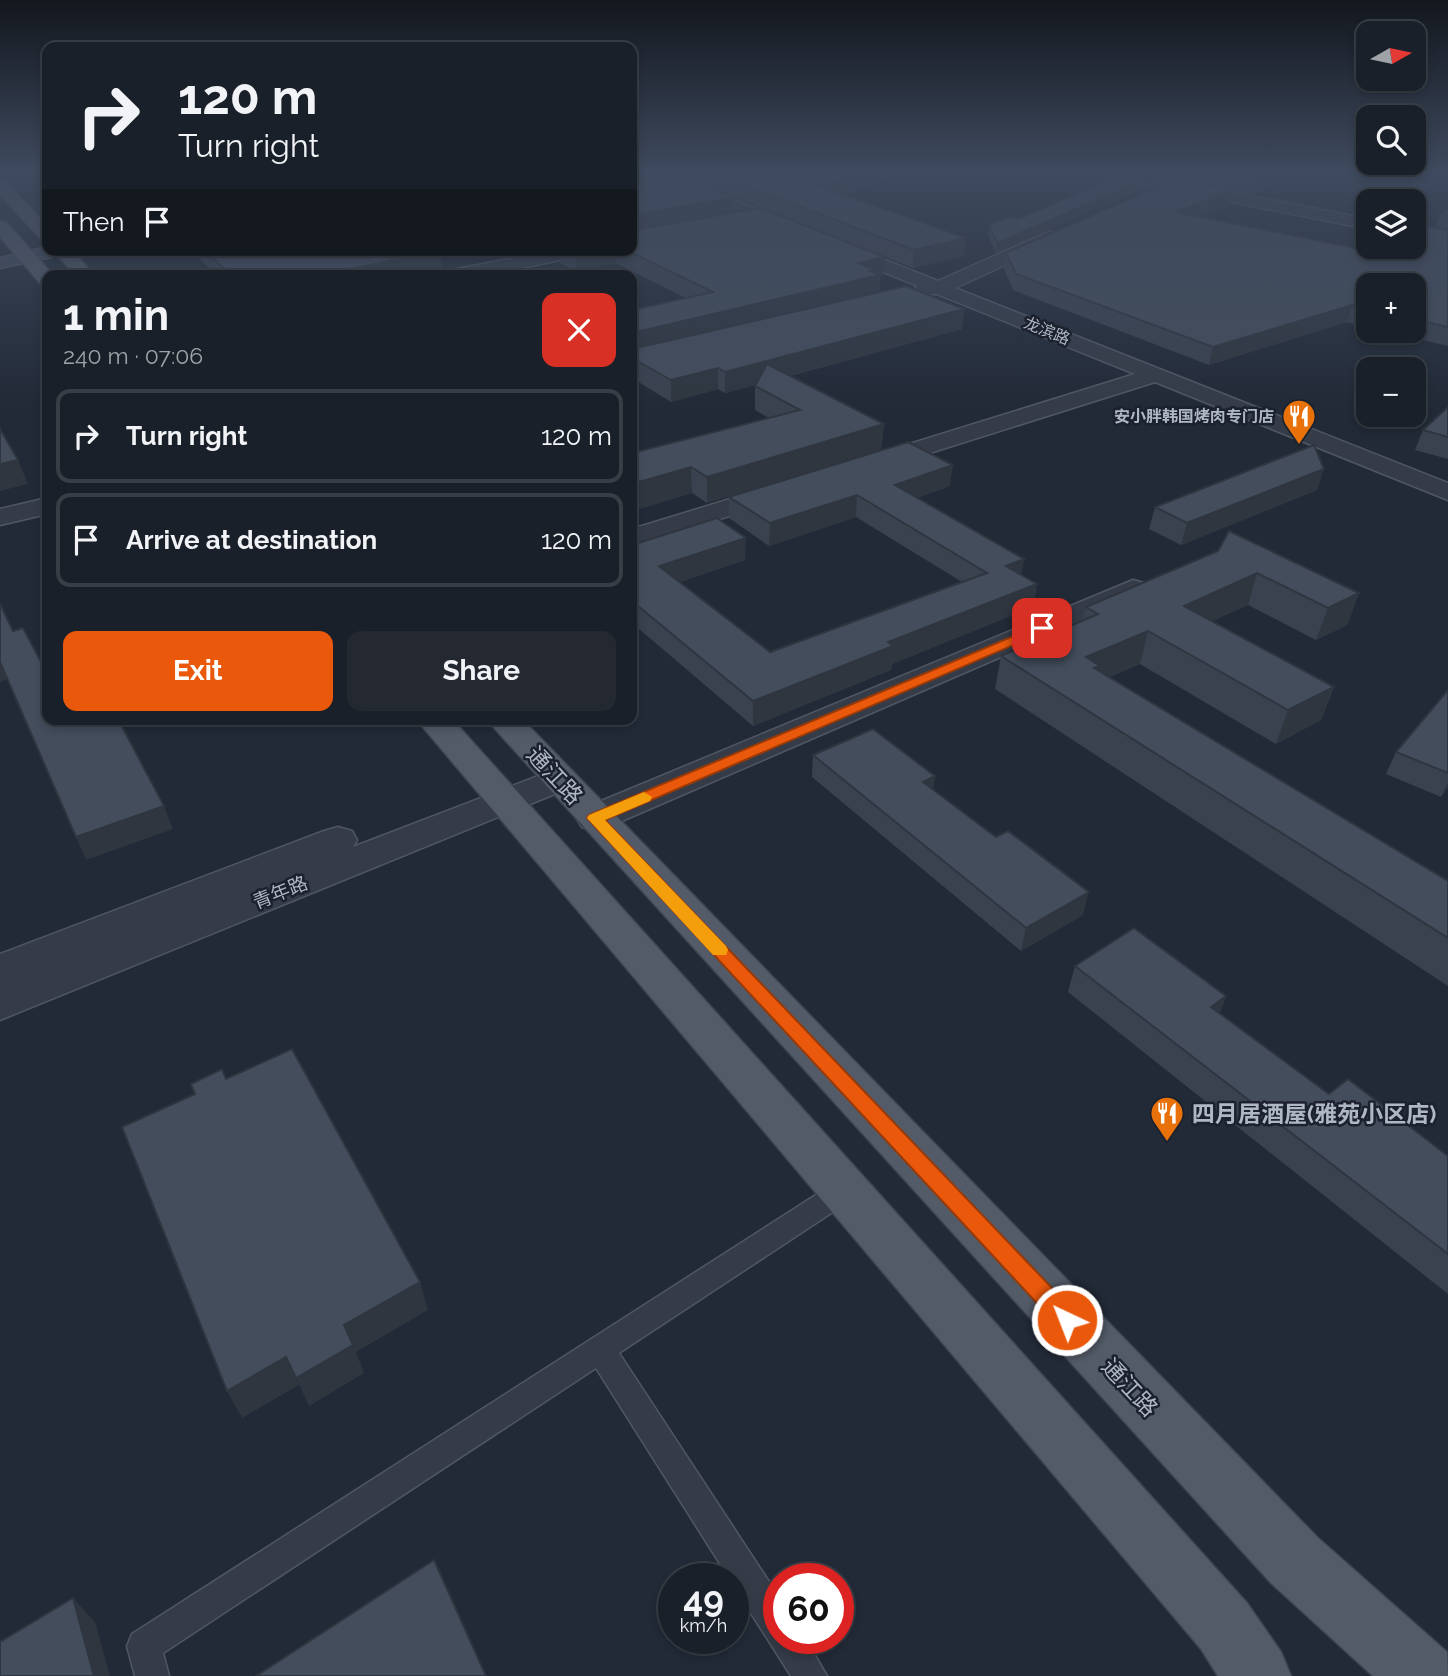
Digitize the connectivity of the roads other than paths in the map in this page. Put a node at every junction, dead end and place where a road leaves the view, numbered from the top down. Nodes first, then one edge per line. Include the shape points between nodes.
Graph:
1 (16, 249) edge
2 (841, 249) edge
3 (1025, 249) edge
4 (42, 255) edge
5 (66, 256) edge
6 (554, 256) edge
7 (29, 258) junction
8 (0, 263) edge
9 (80, 270) edge
10 (483, 270) edge
11 (42, 273) edge
12 (938, 288) junction
13 (899, 297) edge
14 (1155, 375) junction
15 (841, 473) edge
16 (802, 485) edge
17 (1448, 492) edge
18 (42, 507) edge
19 (0, 517) edge
20 (637, 536) edge
21 (1141, 586) edge
22 (438, 725) edge
23 (509, 725) edge
24 (551, 771) junction
25 (496, 792) junction
26 (595, 818) junction
27 (0, 971) edge
28 (0, 1003) edge
29 (845, 1190) junction
30 (601, 1351) junction
31 (763, 1603) edge
32 (796, 1654) edge
33 (152, 1676) edge
34 (810, 1676) edge
35 (1257, 1676) edge
36 (1423, 1676) edge

1 - 7 main road
2 - 12 street, 龙滨路
3 - 12 street
4 - 7 main road
5 - 9 main road
6 - 10 street
7 - 8 main road
7 - 11 main road
12 - 13 street
12 - 14 street, 龙滨路
14 - 15 street
14 - 17 street, 龙滨路
16 - 20 street
18 - 19 street
21 - 26 street
22 - 25 main road
23 - 24 main road, 通江路
24 - 25 street, 青年路
24 - 26 main road, 通江路
25 - 27 street, 青年路
25 - 28 street, 青年路
25 - 29 main road
26 - 36 main road, 通江路 via 1294,1560
29 - 30 lane
29 - 35 main road via 1224,1626
30 - 31 lane
30 - 33 lane via 144,1646
32 - 34 lane

